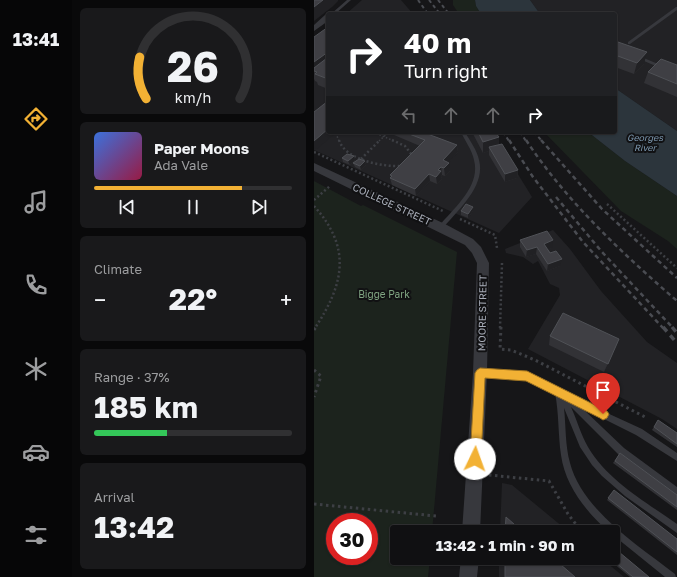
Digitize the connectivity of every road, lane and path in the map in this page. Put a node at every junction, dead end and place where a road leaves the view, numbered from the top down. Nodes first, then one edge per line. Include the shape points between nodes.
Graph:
1 (349, 0) edge
2 (677, 8) edge
3 (334, 12) edge
4 (326, 19) edge
5 (314, 29) edge
6 (629, 43) dead end
7 (629, 54) edge
8 (677, 74) edge
9 (338, 134) edge
10 (377, 134) edge
11 (387, 134) edge
12 (464, 134) edge
13 (384, 137) junction
14 (314, 152) edge
15 (361, 158) junction
16 (411, 160) edge
17 (405, 165) edge
18 (314, 168) edge
19 (350, 168) junction
20 (330, 186) dead end
21 (314, 200) edge
22 (607, 204) dead end
23 (314, 206) edge
24 (451, 215) junction
25 (441, 227) junction
26 (469, 242) joint
27 (497, 248) dead end
28 (502, 263) dead end
29 (677, 268) edge
30 (314, 330) edge
31 (314, 370) edge
32 (480, 373) junction
33 (558, 390) junction
34 (314, 396) edge
35 (647, 418) dead end
36 (677, 457) edge
37 (474, 473) junction
38 (677, 492) edge
39 (314, 504) edge
40 (436, 516) dead end
41 (471, 525) edge
42 (577, 525) edge
43 (677, 529) edge
44 (469, 565) edge
45 (468, 577) edge
46 (672, 577) edge

1 - 3 lane
2 - 6 lane
4 - 5 street
7 - 8 lane
9 - 15 path via 339,145
10 - 13 path
11 - 13 path
12 - 24 lane via 477,160 478,176 473,188
13 - 15 path
13 - 16 path via 410,150
14 - 19 path
15 - 17 path via 383,166
15 - 19 path
18 - 25 street, COLLEGE STREET
19 - 24 path
20 - 21 path
22 - 29 path
23 - 30 path via 331,226 340,255 339,277 334,294
24 - 25 lane
24 - 27 path via 495,235
25 - 26 street, COLLEGE STREET
26 - 32 street, MOORE STREET via 477,250 483,263
28 - 35 path via 500,349 510,350 535,360
31 - 34 path via 321,376
32 - 33 lane via 527,376
32 - 37 street, MOORE STREET
33 - 36 lane via 639,432
33 - 38 lane via 622,451
33 - 43 lane via 567,403 578,437 596,464 611,479
33 - 46 lane via 563,415 562,443 572,482 581,497 596,514
37 - 41 street, MOORE STREET
37 - 42 path via 548,481
39 - 40 path
44 - 45 street

